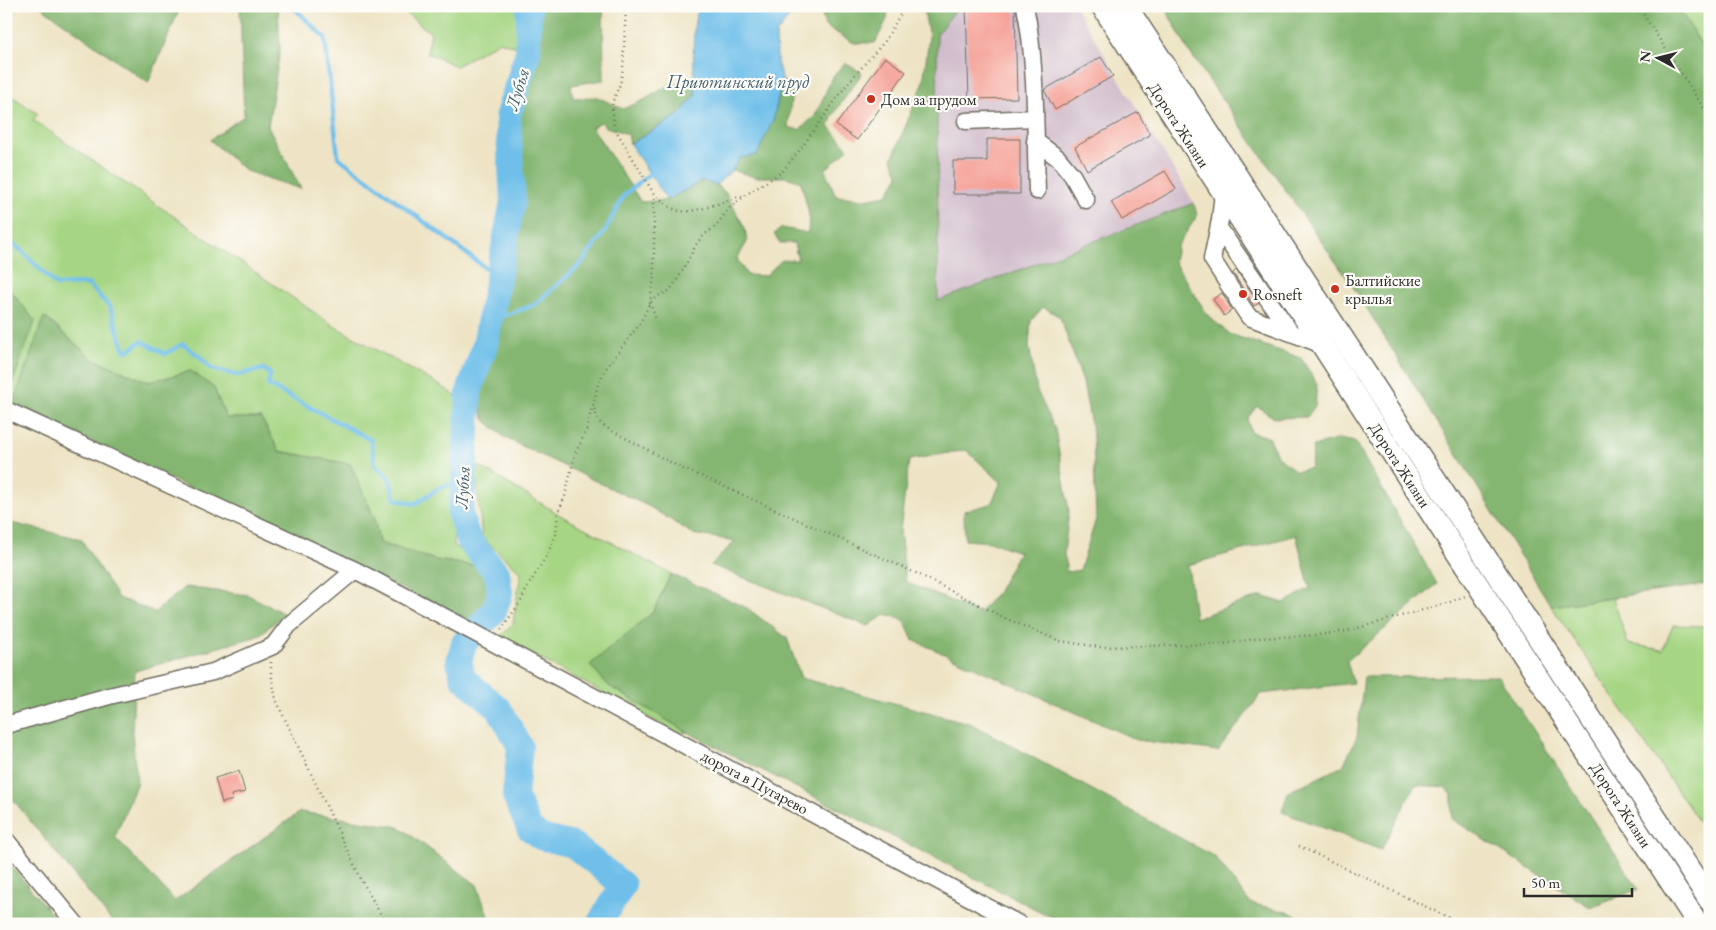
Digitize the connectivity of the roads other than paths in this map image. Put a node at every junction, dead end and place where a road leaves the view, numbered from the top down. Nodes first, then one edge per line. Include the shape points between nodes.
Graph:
1 (1025, 6) edge
2 (1102, 6) edge
3 (1126, 6) edge
4 (1035, 118) junction
5 (966, 121) dead end
6 (1035, 141) junction
7 (1037, 191) dead end
8 (1223, 193) junction
9 (1086, 200) dead end
10 (1219, 228) junction
11 (1291, 333) junction
12 (1323, 345) junction
13 (6, 410) edge
14 (355, 570) junction
15 (6, 724) edge
16 (6, 840) edge
17 (1710, 901) edge
18 (76, 924) edge
19 (1019, 924) edge
20 (1698, 924) edge

1 - 4 street
2 - 8 main road, Дорога Жизни
3 - 17 main road, Дорога Жизни
4 - 5 street
4 - 6 street
6 - 7 street
6 - 9 street via 1058,158
8 - 10 street
8 - 12 main road, Дорога Жизни
10 - 11 street
10 - 11 street via 1212,259 1249,317
11 - 12 street
12 - 20 main road, Дорога Жизни
13 - 14 street, дорога в Пугарево
14 - 15 street via 289,625 273,646 213,672
14 - 19 street, дорога в Пугарево
16 - 18 street

